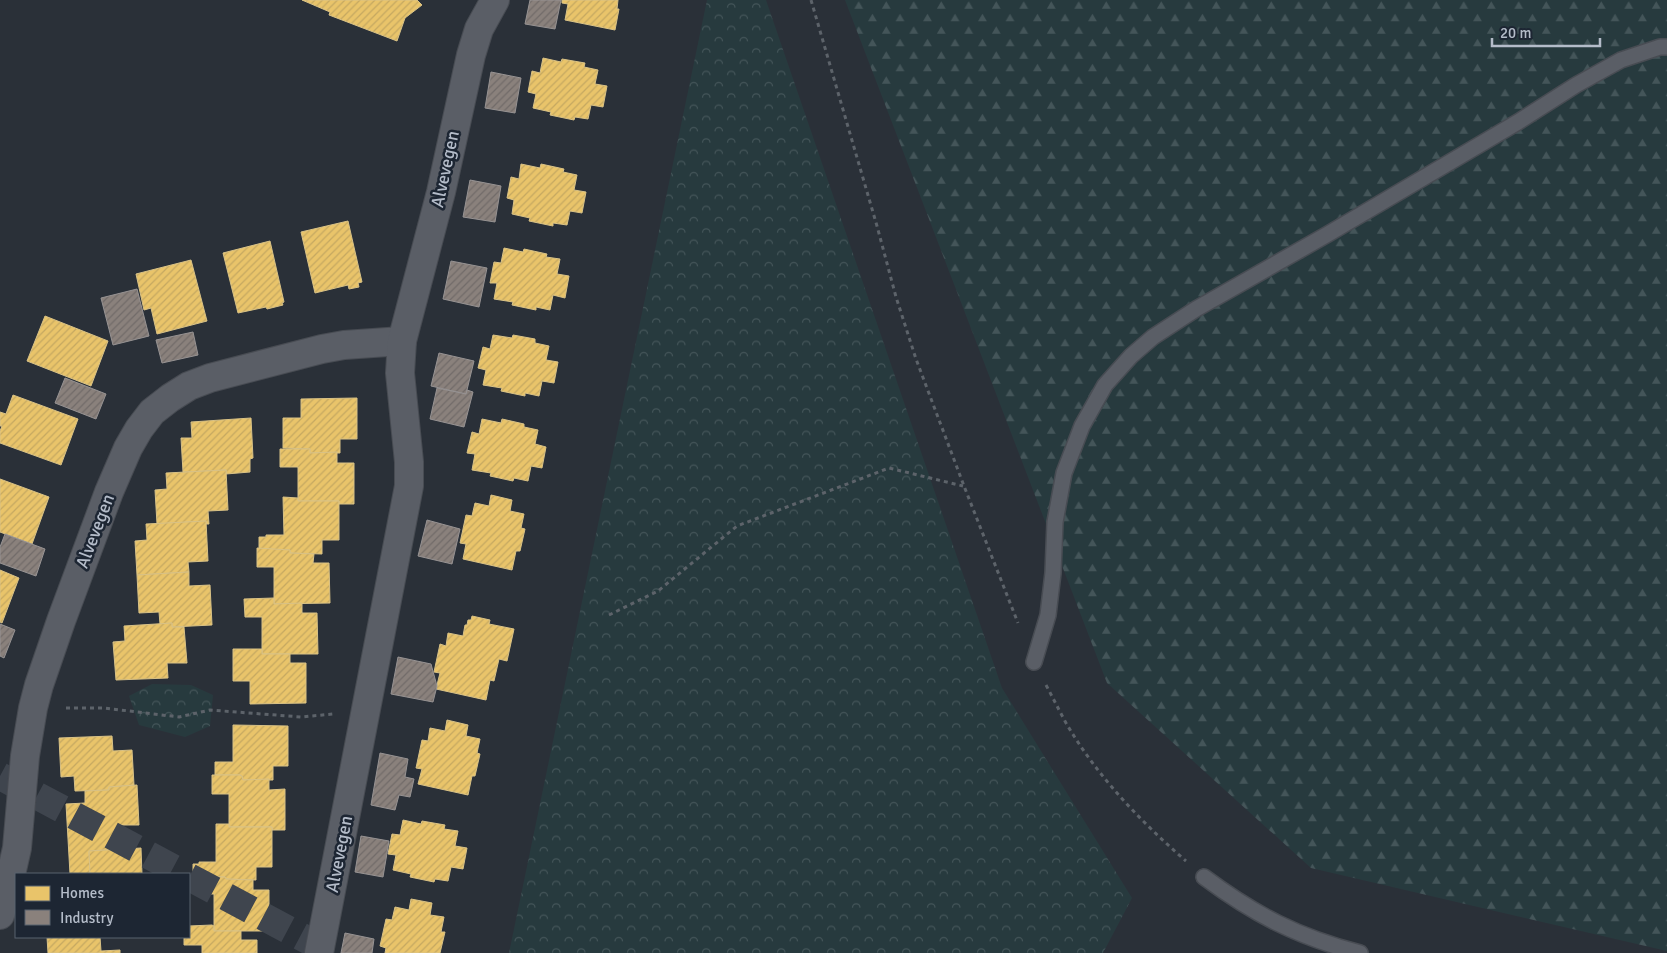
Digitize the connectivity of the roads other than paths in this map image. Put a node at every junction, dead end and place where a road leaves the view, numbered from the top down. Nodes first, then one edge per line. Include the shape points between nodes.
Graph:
1 (495, 0) edge
2 (1667, 47) edge
3 (402, 341) junction
4 (1034, 662) road end
5 (1204, 877) road end
6 (0, 915) edge
7 (319, 953) edge
8 (1360, 953) edge

1 - 3 street, Alvevegen via 471,54 441,192
2 - 4 lane via 1621,60 1576,85 1196,309 1131,356 1105,385 1082,426 1064,473 1055,522 1048,615
3 - 6 street, Alvevegen via 322,349 210,378 189,386 152,412 128,448 39,685 25,756 17,848
3 - 7 street, Alvevegen via 400,373 409,462 408,486
5 - 8 lane via 1262,916 1329,945

